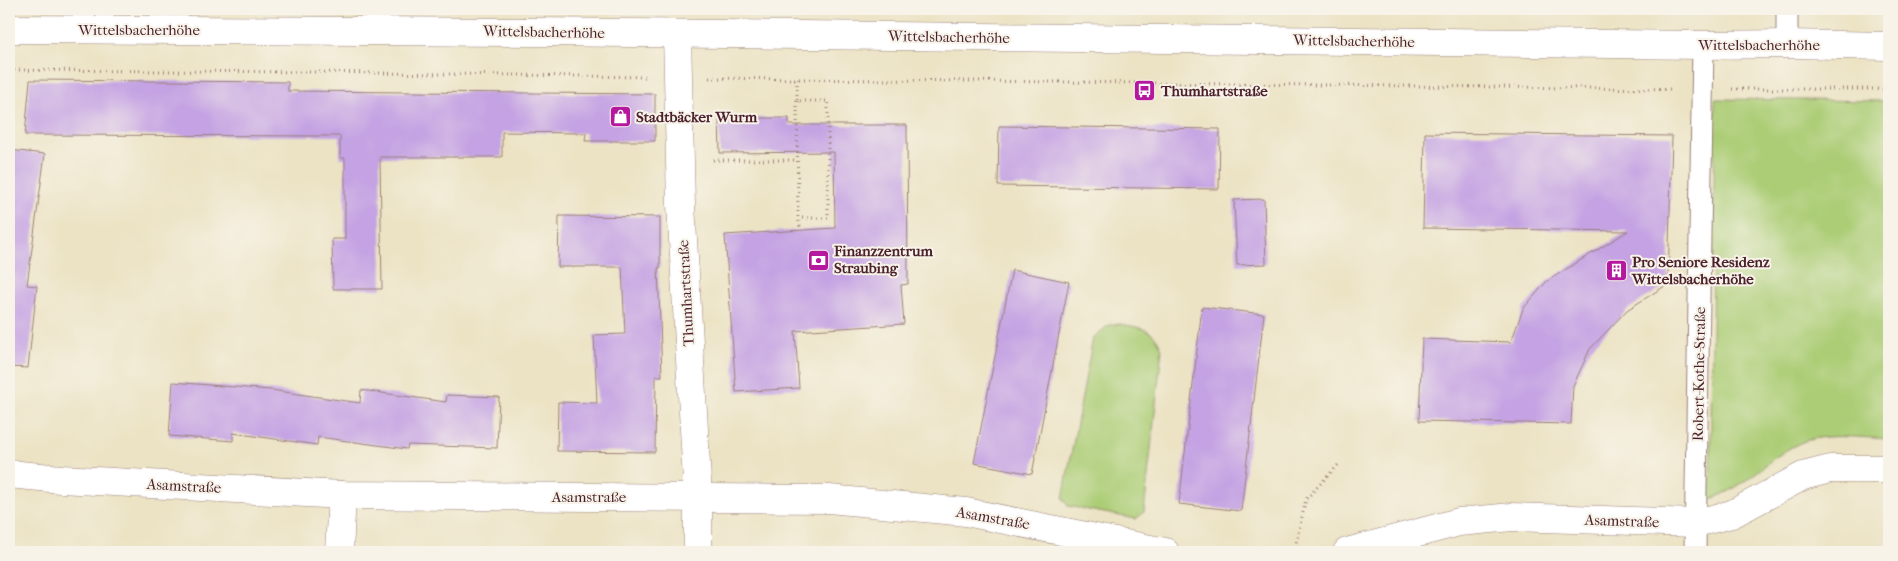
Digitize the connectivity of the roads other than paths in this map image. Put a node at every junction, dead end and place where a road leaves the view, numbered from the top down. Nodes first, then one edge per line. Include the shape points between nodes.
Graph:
1 (1787, 9) edge
2 (9, 29) edge
3 (677, 34) junction
4 (1787, 44) junction
5 (1703, 45) junction
6 (1889, 46) edge
7 (1889, 469) edge
8 (9, 474) edge
9 (342, 495) junction
10 (698, 498) junction
11 (1696, 523) junction
12 (339, 552) edge
13 (698, 552) edge
14 (1165, 552) edge
15 (1347, 552) edge
16 (1695, 552) edge

1 - 4 lane
2 - 3 street, Wittelsbacherhöhe
3 - 5 street, Wittelsbacherhöhe
3 - 10 street, Thumhartstraße via 680,160
4 - 5 street, Wittelsbacherhöhe
4 - 6 street, Wittelsbacherhöhe
5 - 11 lane, Robert-Kothe-Straße
7 - 11 street, Asamstraße via 1830,469 1803,476 1732,514
8 - 9 street, Asamstraße
9 - 10 street, Asamstraße
9 - 12 street
10 - 13 street, Thumhartstraße
10 - 14 street, Asamstraße via 829,498 966,512
11 - 15 street, Asamstraße via 1488,518 1459,522
11 - 16 lane, Robert-Kothe-Straße

